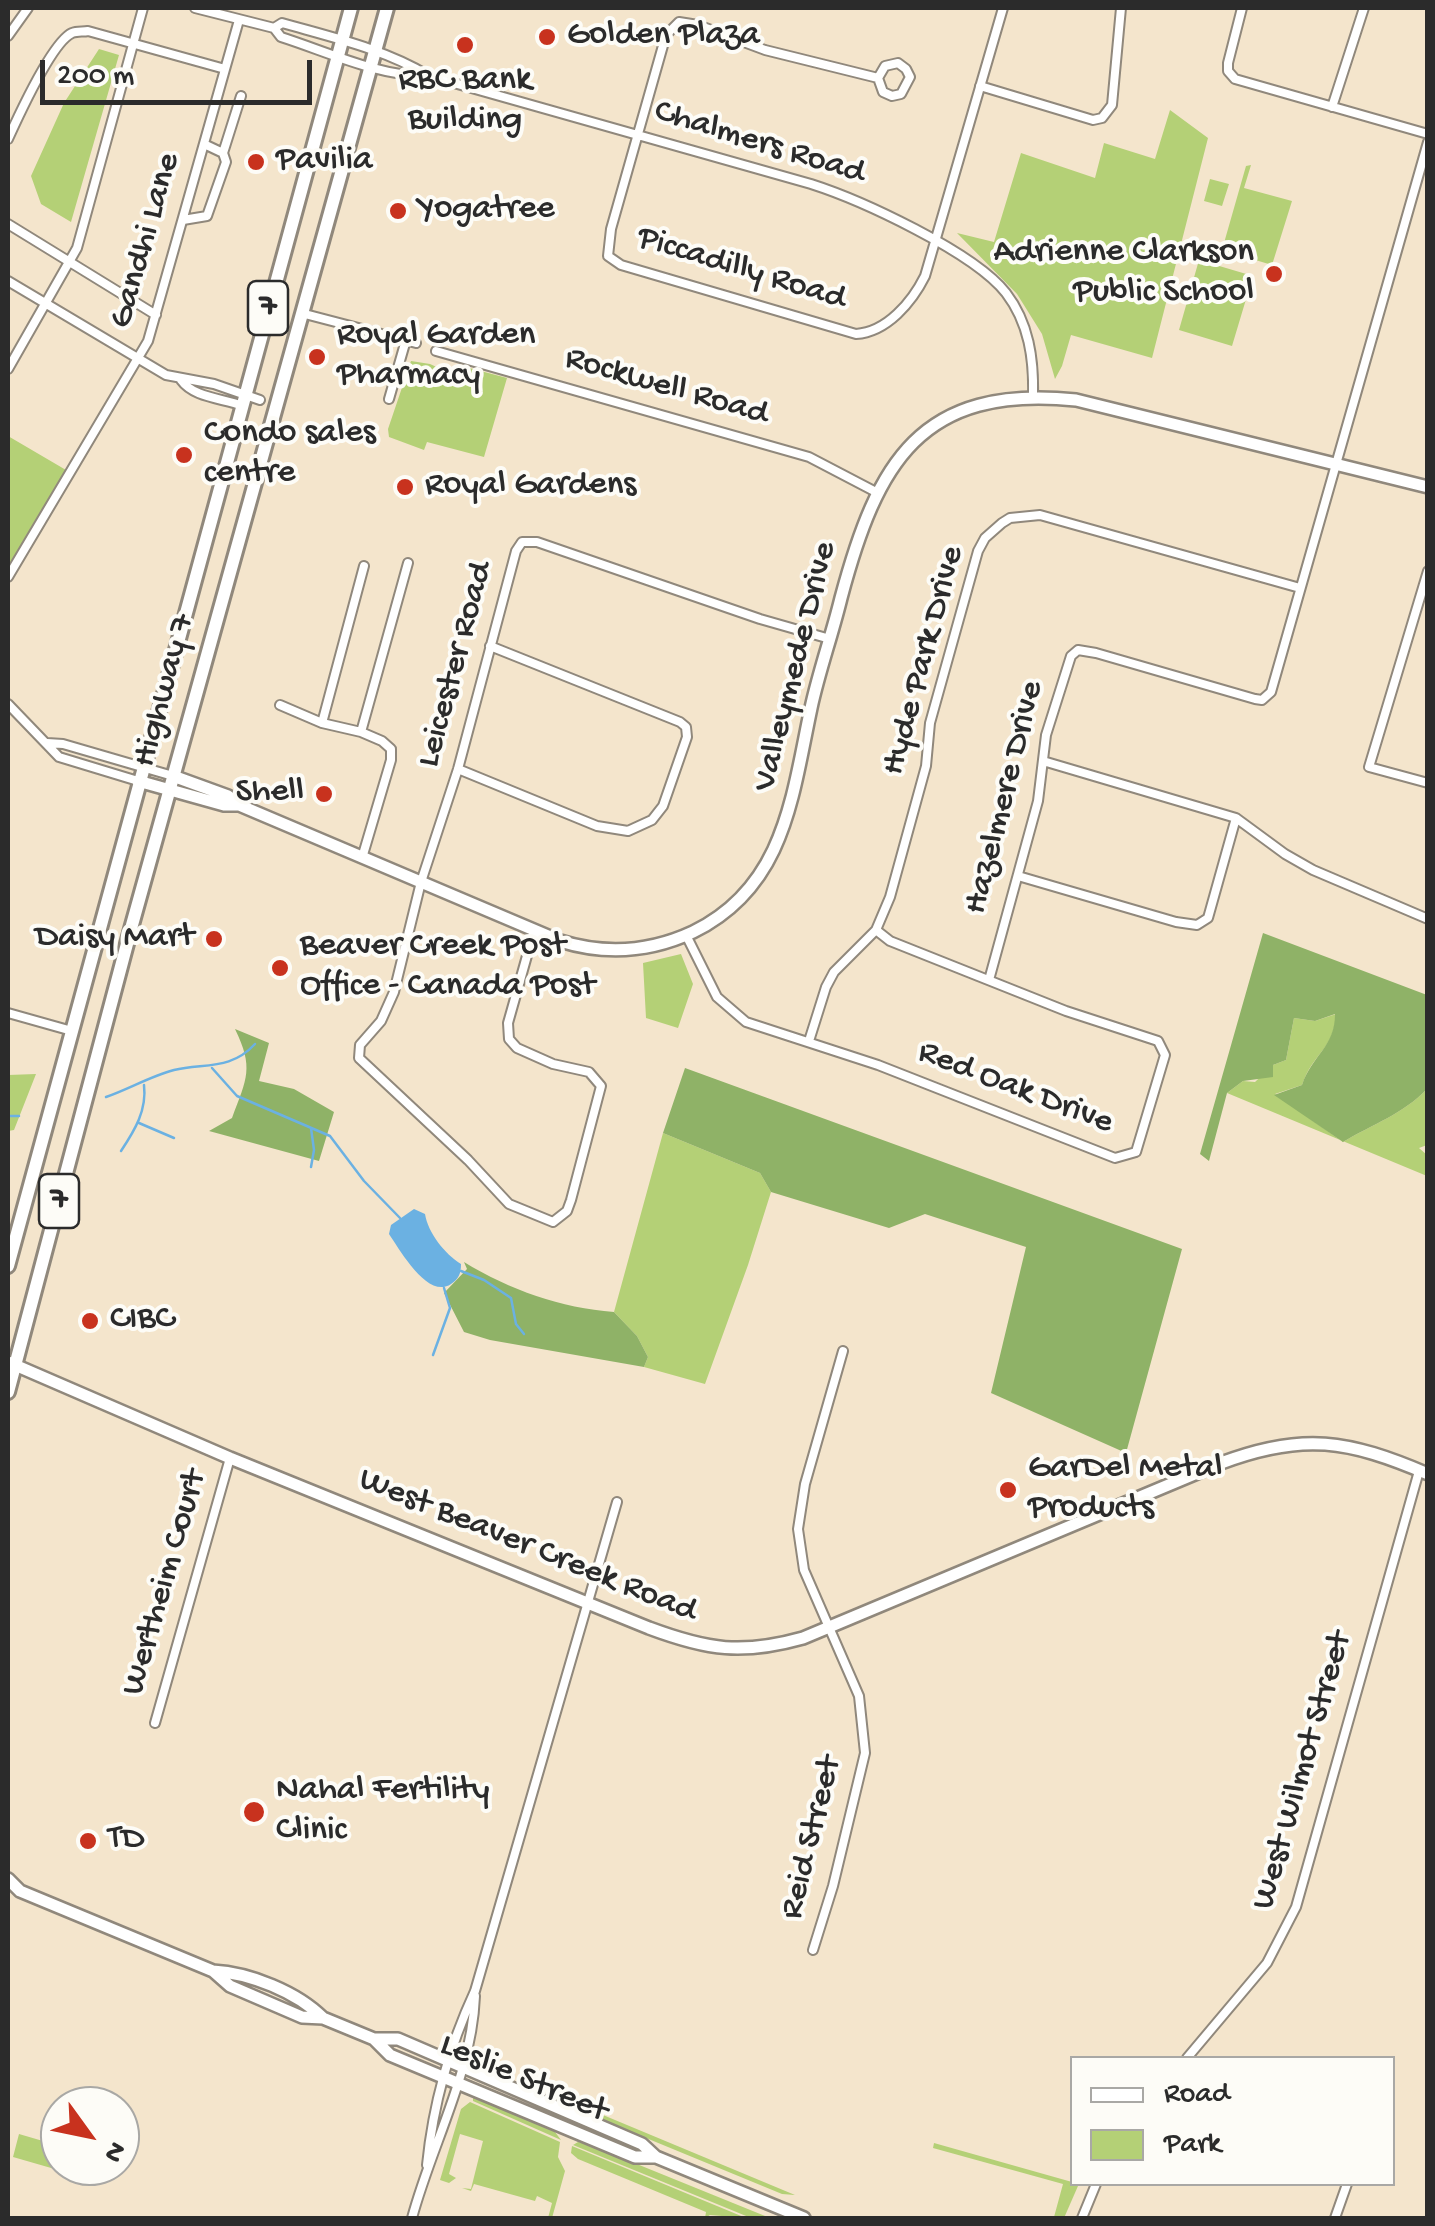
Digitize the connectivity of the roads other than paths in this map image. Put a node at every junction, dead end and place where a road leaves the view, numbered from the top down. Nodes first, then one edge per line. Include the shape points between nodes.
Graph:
1 (27, 8) edge
2 (143, 8) edge
3 (195, 8) edge
4 (351, 8) edge
5 (387, 8) edge
6 (1003, 8) edge
7 (1121, 8) edge
8 (1242, 8) edge
9 (1364, 8) edge
10 (239, 20) junction
11 (274, 28) junction
12 (8, 36) edge
13 (341, 40) junction
14 (134, 43) junction
15 (336, 55) junction
16 (373, 58) junction
17 (225, 69) junction
18 (429, 76) junction
19 (878, 78) junction
20 (980, 86) junction
21 (241, 96) dead end
22 (1332, 108) junction
23 (1428, 134) edge
24 (636, 135) junction
25 (8, 139) edge
26 (1428, 142) edge
27 (204, 144) junction
28 (224, 153) junction
29 (183, 220) junction
30 (8, 224) edge
31 (936, 242) junction
32 (70, 262) junction
33 (8, 281) edge
34 (46, 305) junction
35 (156, 314) junction
36 (302, 314) junction
37 (436, 350) dead end
38 (138, 361) junction
39 (8, 369) edge
40 (1033, 396) junction
41 (389, 399) dead end
42 (244, 400) junction
43 (260, 400) dead end
44 (1336, 465) junction
45 (1428, 487) edge
46 (876, 492) junction
47 (408, 563) dead end
48 (364, 566) dead end
49 (1428, 571) edge
50 (8, 577) edge
51 (1300, 588) junction
52 (1416, 606) junction
53 (1428, 608) edge
54 (830, 639) junction
55 (490, 646) junction
56 (8, 704) edge
57 (280, 705) dead end
58 (322, 722) junction
59 (361, 732) junction
60 (47, 742) junction
61 (1043, 761) junction
62 (144, 766) junction
63 (458, 769) junction
64 (138, 782) junction
65 (1428, 782) edge
66 (172, 783) junction
67 (1236, 818) junction
68 (362, 858) junction
69 (1018, 876) junction
70 (421, 882) junction
71 (1428, 919) edge
72 (876, 930) junction
73 (534, 931) junction
74 (686, 935) junction
75 (988, 980) junction
76 (8, 1013) edge
77 (72, 1031) junction
78 (809, 1041) junction
79 (8, 1266) edge
80 (843, 1351) dead end
81 (11, 1364) edge
82 (8, 1392) edge
83 (230, 1458) junction
84 (1423, 1473) edge
85 (616, 1502) dead end
86 (589, 1604) junction
87 (828, 1628) junction
88 (155, 1723) dead end
89 (8, 1878) edge
90 (14, 1891) edge
91 (812, 1950) dead end
92 (475, 1991) junction
93 (374, 2039) junction
94 (1194, 2050) junction
95 (1189, 2056) edge
96 (1200, 2056) edge
97 (450, 2061) junction
98 (463, 2066) junction
99 (451, 2080) junction
100 (656, 2156) junction
101 (1095, 2186) edge
102 (1345, 2186) edge
103 (412, 2218) edge
104 (804, 2218) edge
105 (1082, 2218) edge
106 (1335, 2218) edge

1 - 12 street
2 - 14 street
3 - 10 street
4 - 13 main road, Highway 7 / 7
5 - 16 main road, Highway 7 / 7
6 - 20 street, Piccadilly Road
7 - 20 street via 1112,105 1102,118
8 - 22 street via 1228,63 1234,79
9 - 22 street
10 - 11 street
10 - 17 street, Gandhi Lane
11 - 13 street via 282,24
11 - 15 street, Chalmers Road via 281,37
13 - 15 main road, Highway 7 / 7
13 - 16 street
14 - 17 street
14 - 25 street via 88,31 71,34
14 - 32 street
15 - 16 street, Chalmers Road
15 - 42 main road, Highway 7 / 7
16 - 18 street, Chalmers Road
16 - 18 street, Chalmers Road via 409,76
16 - 36 main road, Highway 7 / 7
17 - 27 street, Gandhi Lane
18 - 24 street, Chalmers Road
19 - 19 street via 892,96 910,78 898,63 885,66
19 - 24 street, Piccadilly Road via 678,22 666,35
20 - 31 street, Piccadilly Road
21 - 28 street
22 - 23 street
24 - 31 street, Chalmers Road via 850,196
24 - 31 street, Piccadilly Road via 607,247 618,264 860,334 911,300
26 - 44 street, Hazelmere Drive
27 - 28 street
27 - 29 street, Gandhi Lane
28 - 29 street via 211,212
29 - 35 street, Gandhi Lane
30 - 32 street
31 - 40 street, Chalmers Road via 993,280 1012,302 1034,358
32 - 34 street
32 - 35 street
33 - 34 street
34 - 38 street
34 - 39 street
35 - 38 street, Gandhi Lane
36 - 41 street via 411,341
36 - 66 main road, Highway 7 / 7
37 - 46 street, Rockwell Road via 809,457
38 - 42 street
38 - 50 street, Gandhi Lane
40 - 44 street, Valleymede Drive via 1116,409
40 - 46 street, Valleymede Drive via 980,404 930,430 898,459
42 - 43 street
42 - 62 main road, Highway 7 / 7
44 - 45 street, Valleymede Drive
44 - 51 street, Hazelmere Drive
46 - 54 street, Valleymede Drive
47 - 59 street
48 - 58 street
49 - 52 street
51 - 61 street, Hazelmere Drive via 1275,683 1262,700 1078,650 1066,665
51 - 72 street, Hyde Park Drive via 1040,516 1002,523 985,538 966,588 930,723 926,766
52 - 53 street
52 - 65 street via 1369,767
54 - 55 street, Leicester Road via 528,541 516,551
54 - 74 street, Valleymede Drive via 804,758 772,856 730,909
55 - 63 street, Leicester Road
55 - 63 street via 680,722 686,737 663,806 628,831 597,826
56 - 60 street
57 - 58 street
58 - 59 street
59 - 68 street via 391,748
60 - 62 street
60 - 64 street via 70,762
61 - 67 street
61 - 69 street, Hazelmere Drive
62 - 64 main road, Highway 7 / 7
62 - 66 street
63 - 70 street, Leicester Road
64 - 66 street, Valleymede Drive
64 - 77 main road, Highway 7 / 7
66 - 68 street, Valleymede Drive
66 - 81 main road, Highway 7 / 7
67 - 69 street via 1208,918 1197,925
67 - 71 street via 1302,864
68 - 70 street, Valleymede Drive
69 - 75 street, Hazelmere Drive
70 - 73 street, Valleymede Drive
70 - 73 street, Leicester Road via 389,1007 360,1045 359,1058 509,1204 553,1222 571,1200 600,1086 589,1072 553,1064 509,1039
72 - 75 street, Red Oak Drive
72 - 78 street, Hyde Park Drive via 834,972
73 - 74 street, Valleymede Drive via 597,950
74 - 78 street, Red Oak Drive via 729,1010 766,1030
75 - 78 street, Red Oak Drive via 1158,1040 1165,1055 1136,1152 1115,1158
76 - 77 street
77 - 79 main road, Highway 7 / 7
80 - 87 street, Reid Street via 798,1530 804,1570
81 - 82 main road, Highway 7 / 7
81 - 83 street, West Beaver Creek Road
83 - 86 street, West Beaver Creek Road
83 - 88 street, Wertheim Court
84 - 87 street, West Beaver Creek Road via 1348,1446 1265,1447
84 - 94 street, West Wilmot Street via 1296,1907 1267,1963
85 - 86 street
86 - 87 street, West Beaver Creek Road via 680,1640 730,1650 778,1646
86 - 92 street
87 - 91 street, Reid Street via 859,1696 865,1753
89 - 90 street, Leslie Street
90 - 93 street, Leslie Street via 308,2002 324,2018
92 - 97 street
92 - 98 street via 474,2030
93 - 97 street, Leslie Street via 398,2039
93 - 99 street, Leslie Street via 390,2055
94 - 95 street, West Wilmot Street
94 - 96 street
97 - 98 street, Leslie Street
97 - 99 street
98 - 99 street
98 - 100 street, Leslie Street
99 - 100 street, Leslie Street via 635,2157
99 - 103 street via 430,2130
100 - 104 street, Leslie Street
101 - 105 street
102 - 106 street

